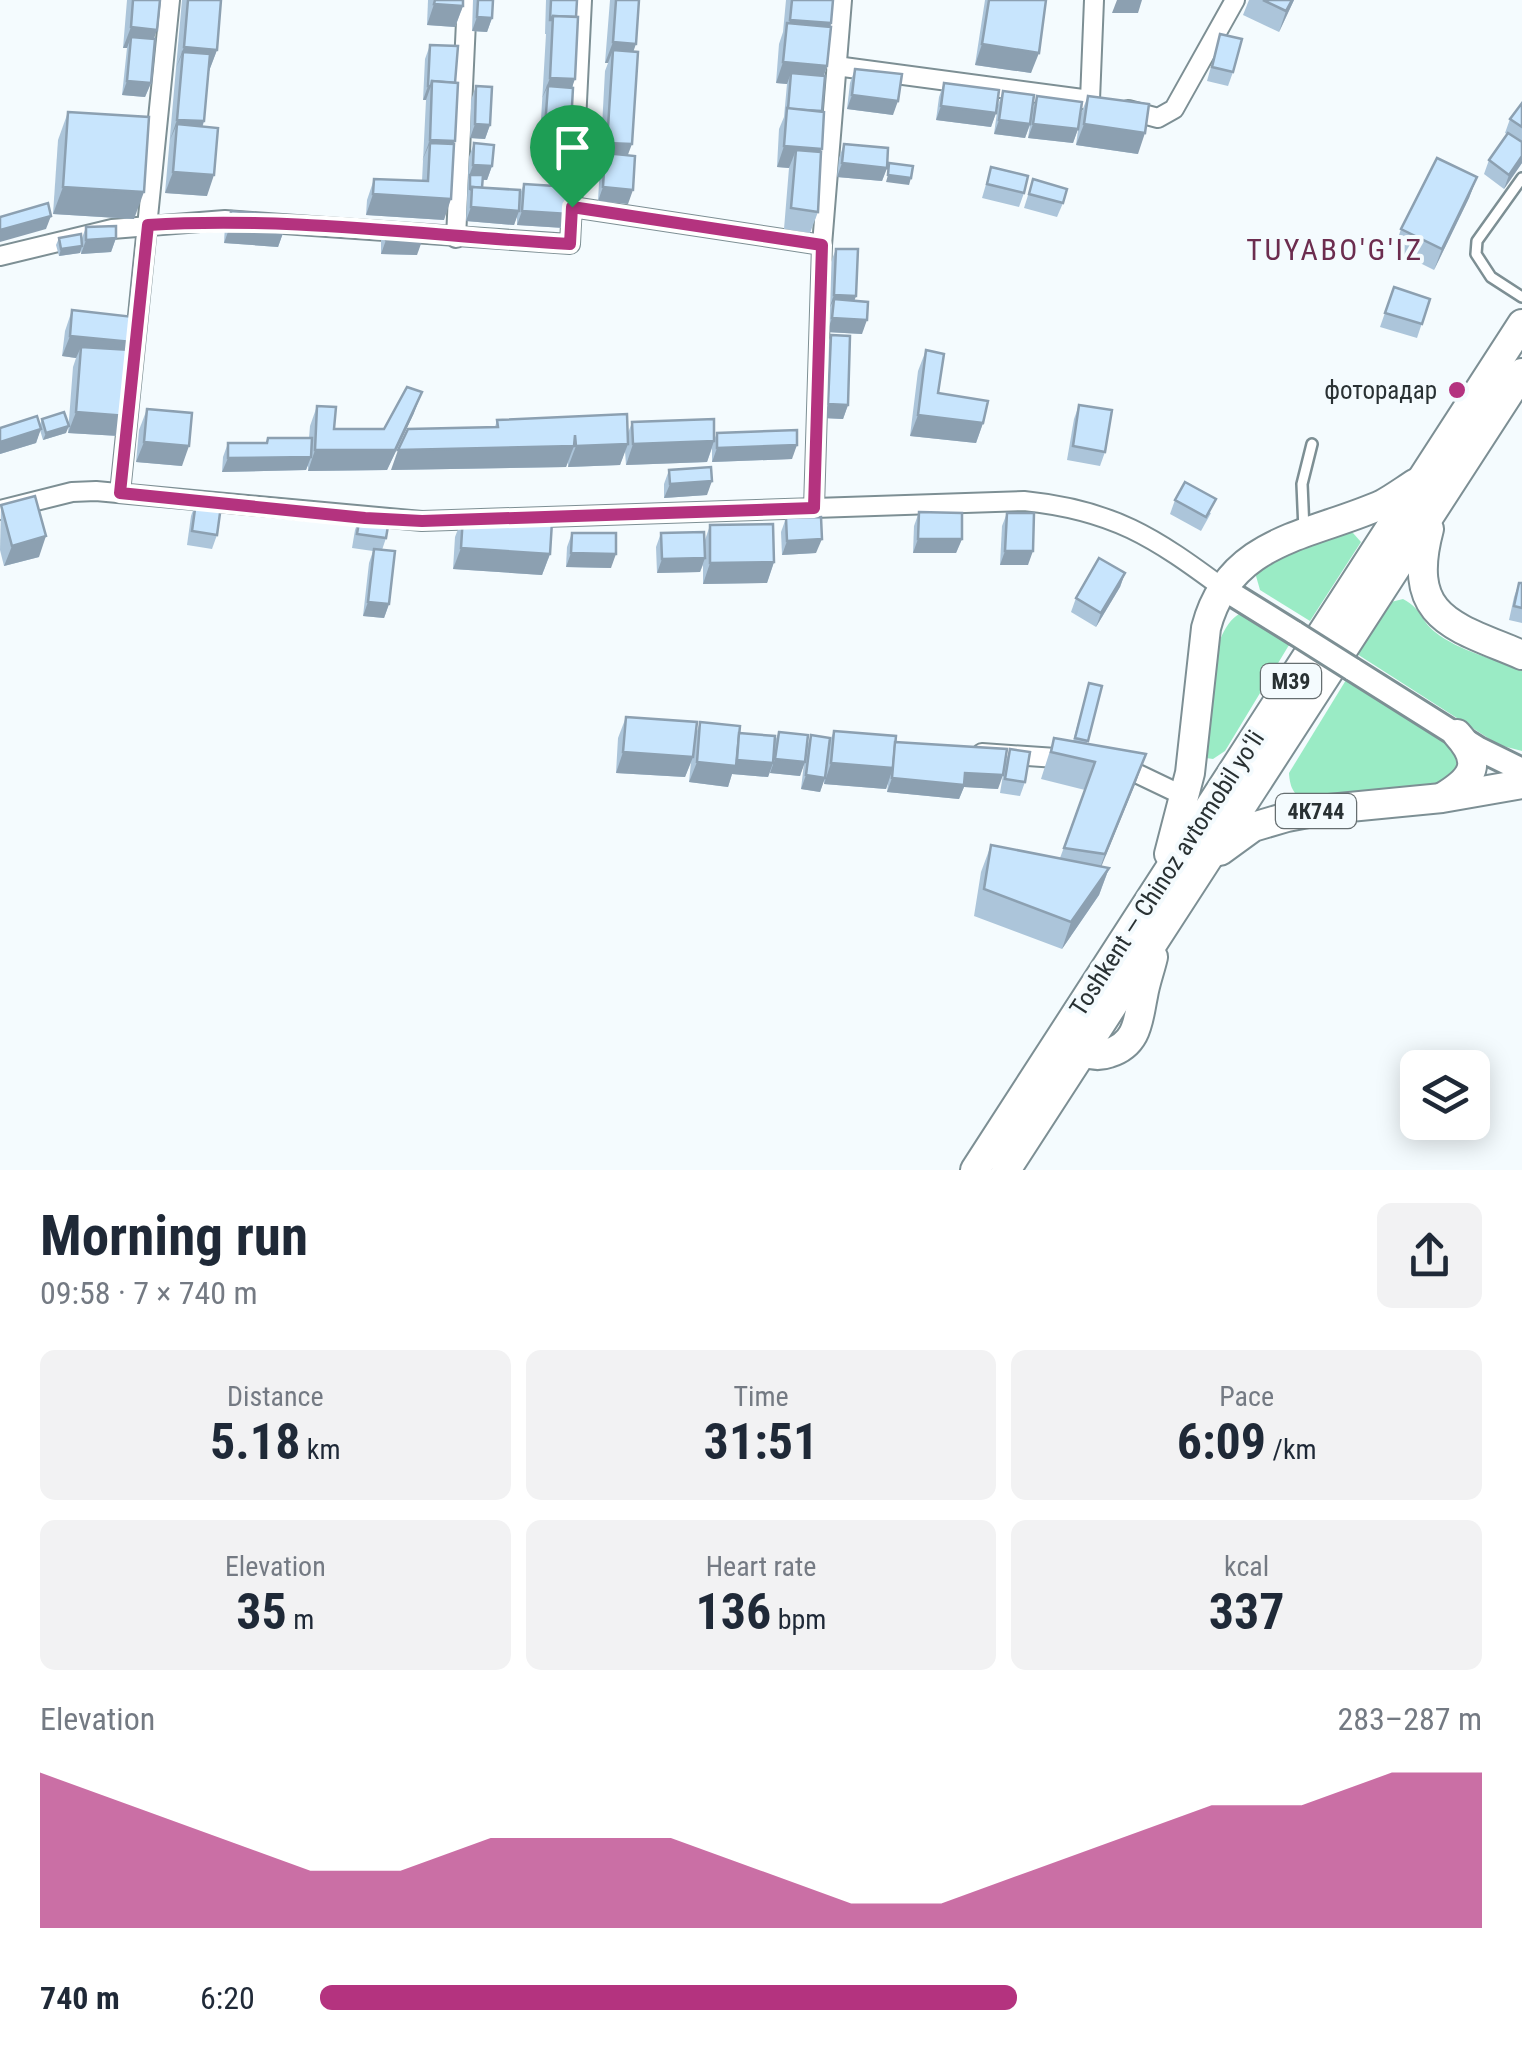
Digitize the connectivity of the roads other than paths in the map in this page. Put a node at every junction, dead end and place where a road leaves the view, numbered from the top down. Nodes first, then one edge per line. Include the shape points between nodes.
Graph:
1 (170, 0) edge
2 (466, 0) edge
3 (582, 0) edge
4 (842, 0) edge
5 (1094, 0) edge
6 (1235, 0) edge
7 (836, 66) junction
8 (1090, 100) junction
9 (1522, 178) edge
10 (572, 207) junction
11 (148, 225) junction
12 (456, 238) junction
13 (822, 245) junction
14 (0, 256) edge
15 (1522, 297) edge
16 (1518, 336) edge
17 (1522, 373) edge
18 (1312, 444) dead end
19 (1423, 478) junction
20 (120, 493) junction
21 (814, 508) junction
22 (1434, 509) junction
23 (0, 510) edge
24 (1304, 530) junction
25 (1224, 589) junction
26 (1522, 655) edge
27 (1457, 734) junction
28 (966, 752) edge
29 (1522, 770) edge
30 (1522, 784) edge
31 (1184, 796) junction
32 (1442, 798) junction
33 (1204, 865) junction
34 (1160, 885) junction
35 (1074, 1041) junction
36 (975, 1170) edge
37 (1006, 1170) edge

1 - 11 street
2 - 12 street
3 - 10 street
4 - 7 street
5 - 8 street
6 - 8 street via 1164,116
7 - 8 street
7 - 13 street
9 - 15 lane via 1477,241 1476,254 1491,277
10 - 12 street via 570,244
10 - 13 street
11 - 12 street via 244,221
11 - 14 street
11 - 20 street
13 - 21 street
16 - 19 highway, Toshkent — Chinoz avtomobil yoʻli / M39
17 - 22 highway, Toshkent — Chinoz avtomobil yoʻli / M39
18 - 24 lane via 1302,484
19 - 24 highway via 1387,502
19 - 34 highway, Toshkent — Chinoz avtomobil yoʻli / M39
20 - 21 street via 422,521
20 - 23 street via 72,492
21 - 25 street via 1024,501 1071,506 1143,532
22 - 26 highway via 1422,572 1435,611
22 - 33 highway, Toshkent — Chinoz avtomobil yoʻli / M39
24 - 25 highway via 1254,556
25 - 27 main road, bridge
25 - 31 highway via 1206,628
27 - 29 main road
27 - 32 highway via 1472,751 1473,764 1462,785
28 - 31 street via 1101,765
30 - 32 highway, 4К744
31 - 34 highway
32 - 33 highway, 4К744 via 1329,809 1253,827
33 - 35 highway, Toshkent — Chinoz avtomobil yoʻli / M39 via 1160,933 1136,1032 1122,1048 1095,1056
34 - 35 highway, Toshkent — Chinoz avtomobil yoʻli / M39
35 - 36 highway, Toshkent — Chinoz avtomobil yoʻli / M39
35 - 37 highway, Toshkent — Chinoz avtomobil yoʻli / M39

